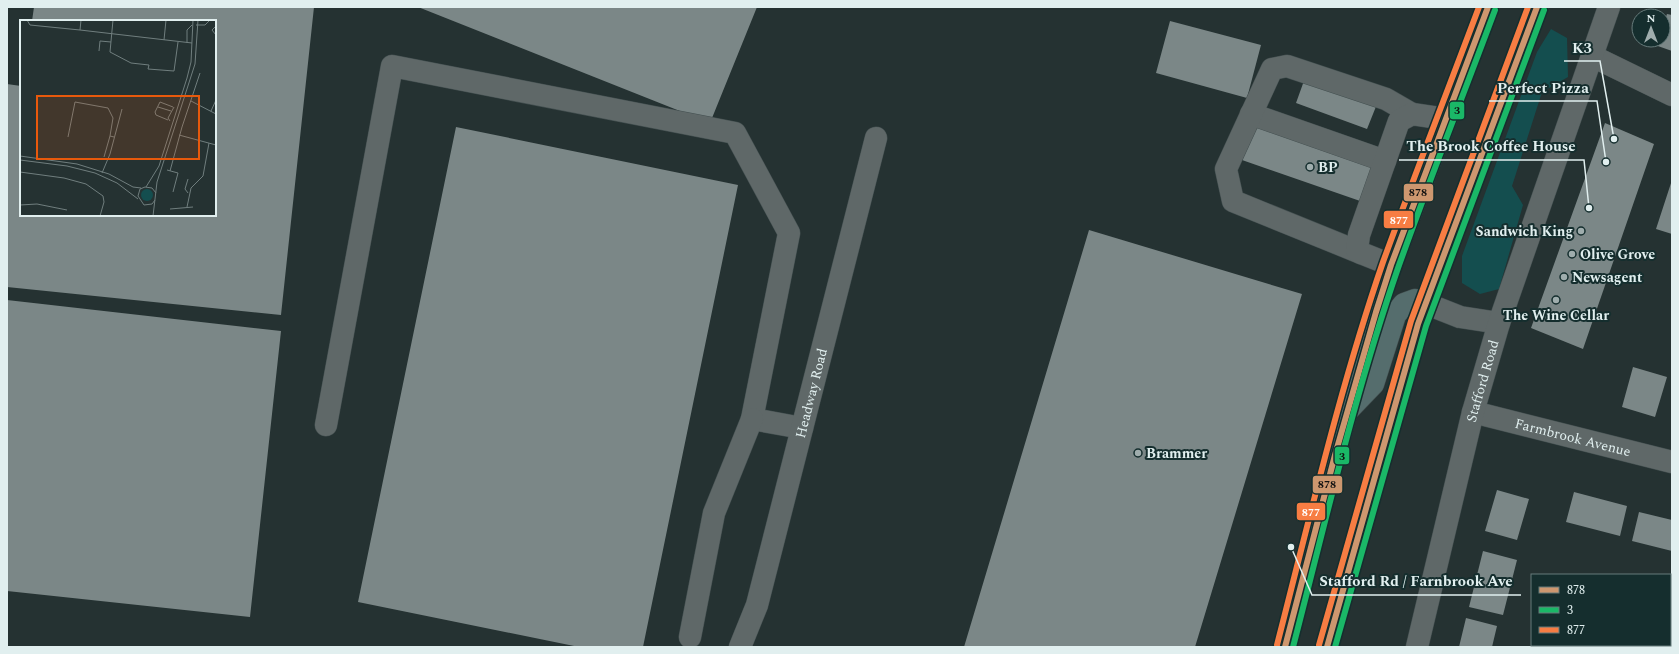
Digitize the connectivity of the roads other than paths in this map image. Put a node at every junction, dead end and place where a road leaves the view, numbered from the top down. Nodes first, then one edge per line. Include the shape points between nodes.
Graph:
1 (1488, 7) edge
2 (1537, 7) edge
3 (1609, 7) edge
4 (1592, 56) junction
5 (1672, 95) edge
6 (1251, 114) junction
7 (1412, 114) junction
8 (1446, 119) junction
9 (876, 138) dead end
10 (1385, 161) junction
11 (1361, 253) junction
12 (1391, 265) junction
13 (1427, 304) junction
14 (1499, 323) junction
15 (1346, 412) junction
16 (1473, 412) junction
17 (752, 419) junction
18 (326, 425) dead end
19 (802, 428) junction
20 (1672, 462) edge
21 (690, 637) dead end
22 (740, 647) edge
23 (1285, 647) edge
24 (1327, 647) edge
25 (1417, 647) edge

1 - 8 highway
2 - 13 highway
3 - 4 street, Stafford Road
4 - 5 street
4 - 14 street, Stafford Road
6 - 7 street via 1272,69 1287,66 1386,100
6 - 10 street
6 - 11 street via 1226,169 1233,201
7 - 8 street
7 - 10 street via 1399,121
8 - 12 highway
9 - 19 street, Headway Road
10 - 11 street via 1359,235 1357,250
11 - 12 street
12 - 15 highway
13 - 14 street via 1460,317
13 - 15 highway via 1415,300 1404,304 1395,315 1373,384
13 - 24 highway via 1418,324
14 - 16 street, Stafford Road
15 - 23 highway
16 - 20 street, Farmbrook Avenue
16 - 25 street, Stafford Road
17 - 18 street via 789,233 735,133 392,66
17 - 19 street
17 - 21 street via 714,513
19 - 22 street, Headway Road via 757,605

